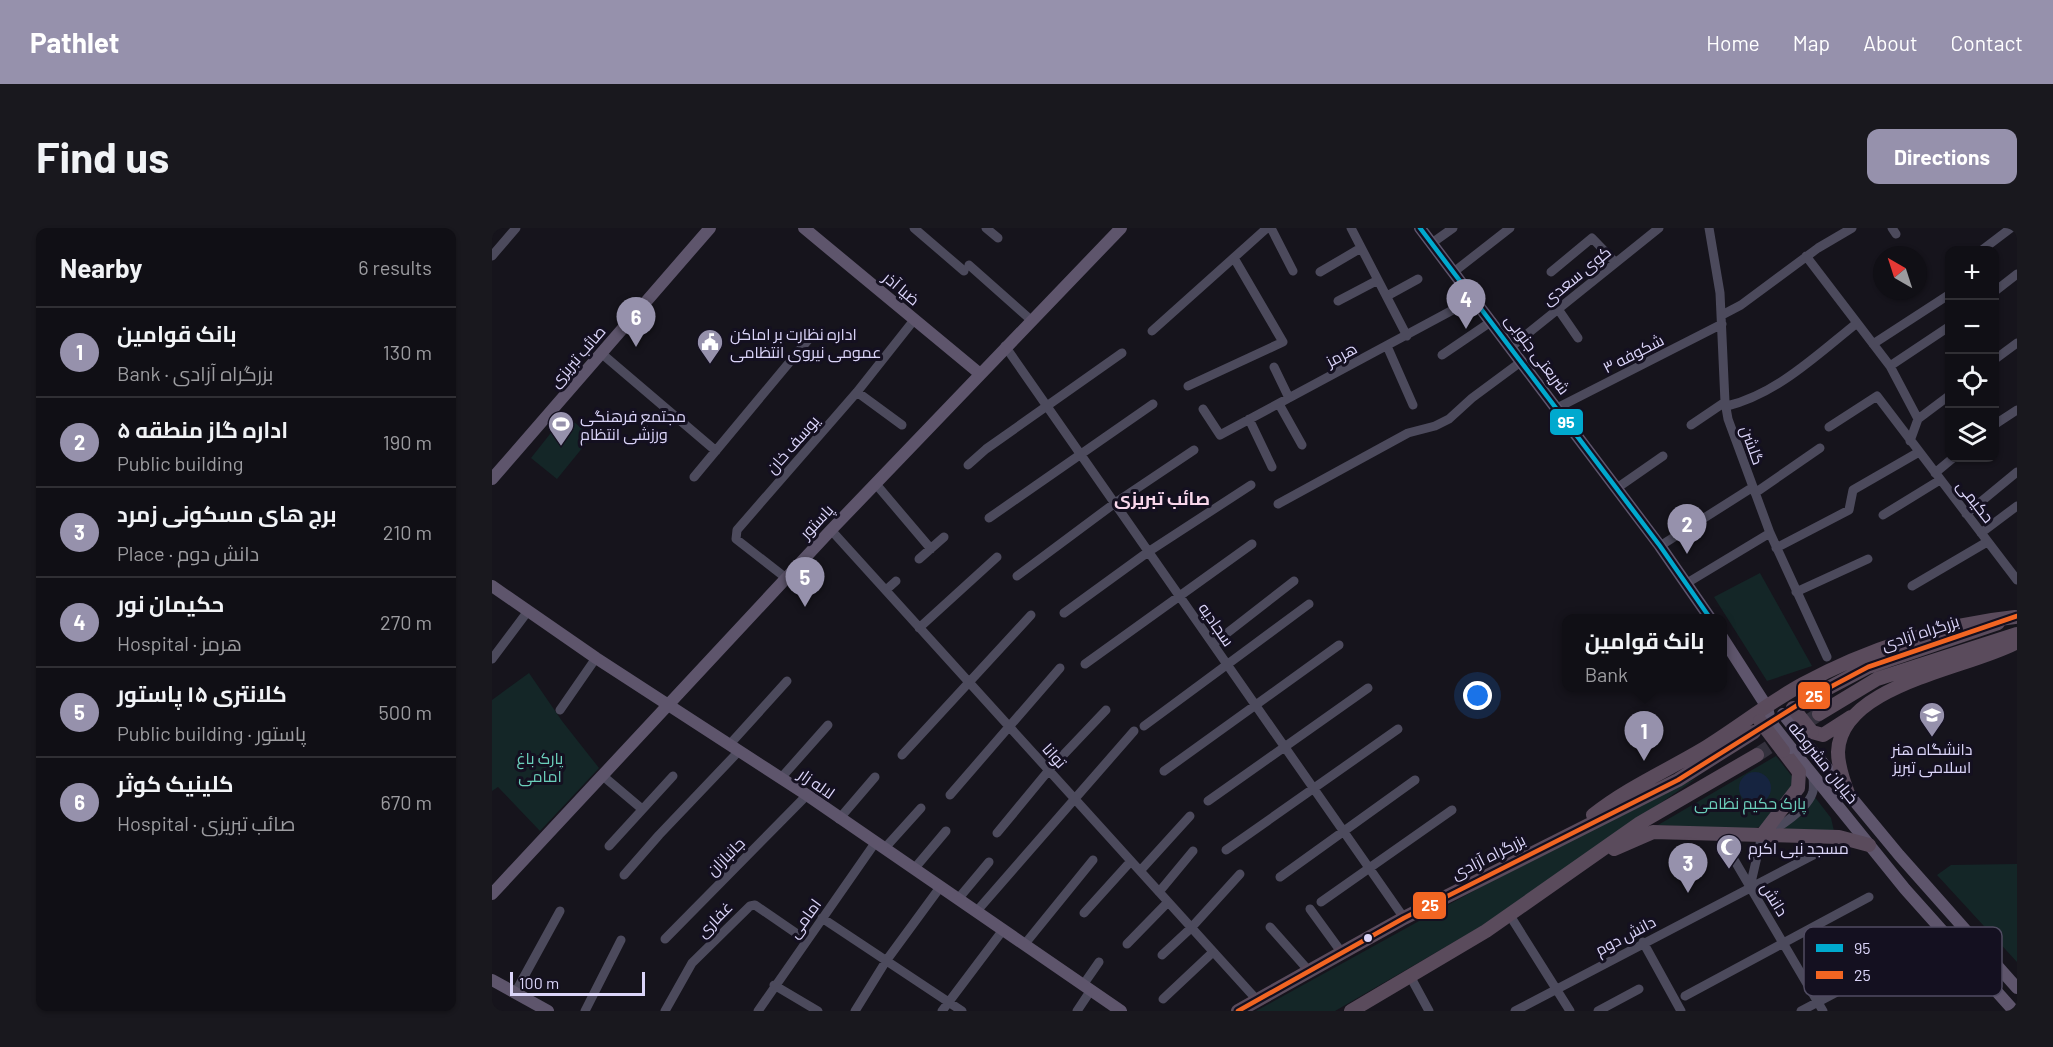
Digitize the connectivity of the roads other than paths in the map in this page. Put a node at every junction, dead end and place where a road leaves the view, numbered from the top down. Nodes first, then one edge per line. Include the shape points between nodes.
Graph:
1 (516, 228) edge
2 (710, 228) edge
3 (804, 228) edge
4 (914, 228) edge
5 (986, 228) edge
6 (1121, 228) edge
7 (1269, 228) edge
8 (1351, 228) edge
9 (1420, 228) edge
10 (1453, 228) edge
11 (1510, 228) edge
12 (1709, 228) edge
13 (1852, 228) edge
14 (2010, 228) edge
15 (1656, 229) edge
16 (998, 238) dead end
17 (1432, 243) junction
18 (1987, 246) edge
19 (1361, 248) junction
20 (492, 256) edge
21 (1806, 256) junction
22 (1234, 258) junction
23 (1615, 262) junction
24 (1293, 271) dead end
25 (1455, 271) junction
26 (1320, 272) dead end
27 (1551, 272) dead end
28 (2017, 274) edge
29 (1418, 279) dead end
30 (1378, 280) junction
31 (1999, 289) edge
32 (1387, 296) junction
33 (1945, 297) edge
34 (1475, 298) junction
35 (1338, 301) dead end
36 (1558, 309) junction
37 (914, 320) junction
38 (1031, 320) junction
39 (1722, 320) junction
40 (1492, 321) junction
41 (1857, 323) junction
42 (1945, 329) edge
43 (1152, 331) dead end
44 (813, 334) dead end
45 (1407, 336) junction
46 (1578, 338) dead end
47 (2017, 343) edge
48 (1873, 344) junction
49 (1005, 346) junction
50 (1387, 346) junction
51 (1511, 347) junction
52 (601, 353) junction
53 (1122, 353) dead end
54 (1442, 355) dead end
55 (1999, 357) edge
56 (1522, 361) junction
57 (1890, 366) junction
58 (1274, 367) dead end
59 (979, 373) junction
60 (1188, 386) dead end
61 (857, 392) junction
62 (1290, 398) junction
63 (1945, 399) edge
64 (1153, 404) dead end
65 (1279, 404) junction
66 (1726, 404) junction
67 (1047, 405) junction
68 (1413, 405) dead end
69 (1557, 408) junction
70 (1203, 409) dead end
71 (2017, 410) edge
72 (1249, 419) junction
73 (1918, 419) junction
74 (1999, 422) edge
75 (902, 425) dead end
76 (1691, 425) dead end
77 (1829, 427) dead end
78 (1910, 441) junction
79 (1302, 445) dead end
80 (1820, 448) dead end
81 (1194, 450) dead end
82 (716, 451) junction
83 (1918, 452) junction
84 (1081, 454) junction
85 (1663, 456) dead end
86 (1949, 462) edge
87 (968, 465) dead end
88 (1272, 467) dead end
89 (2017, 472) edge
90 (1937, 476) junction
91 (694, 477) dead end
92 (492, 479) edge
93 (875, 483) junction
94 (1251, 485) dead end
95 (1617, 488) junction
96 (1754, 490) junction
97 (1115, 503) junction
98 (1278, 504) dead end
99 (2017, 506) edge
100 (1966, 514) junction
101 (1883, 515) dead end
102 (989, 518) dead end
103 (831, 530) junction
104 (1770, 533) junction
105 (1981, 533) junction
106 (944, 537) dead end
107 (1988, 542) junction
108 (1252, 544) dead end
109 (1660, 546) junction
110 (1776, 548) junction
111 (930, 549) junction
112 (1148, 552) junction
113 (997, 557) dead end
114 (1868, 559) dead end
115 (919, 560) dead end
116 (1017, 576) dead end
117 (786, 578) junction
118 (896, 580) dead end
119 (2017, 580) edge
120 (1294, 581) dead end
121 (1687, 583) junction
122 (492, 586) edge
123 (1912, 586) dead end
124 (885, 590) junction
125 (1796, 592) junction
126 (1180, 596) junction
127 (1309, 604) dead end
128 (528, 611) junction
129 (1064, 613) dead end
130 (1707, 614) edge
131 (1030, 615) dead end
132 (2016, 616) edge
133 (919, 628) junction
134 (2017, 634) edge
135 (2017, 642) edge
136 (1213, 644) junction
137 (1339, 645) dead end
138 (1727, 648) edge
139 (1827, 657) dead end
140 (596, 658) junction
141 (492, 659) edge
142 (1085, 664) dead end
143 (1227, 665) junction
144 (1060, 668) dead end
145 (787, 681) dead end
146 (969, 683) junction
147 (1801, 685) junction
148 (1368, 688) dead end
149 (670, 704) junction
150 (1256, 705) junction
151 (1793, 707) junction
152 (560, 710) dead end
153 (1106, 710) dead end
154 (1859, 712) junction
155 (1819, 714) tunnel mouth
156 (1761, 719) junction
157 (828, 725) dead end
158 (1008, 726) junction
159 (1144, 726) dead end
160 (1398, 729) dead end
161 (1134, 731) dead end
162 (1808, 736) junction
163 (1285, 747) junction
164 (735, 748) junction
165 (1787, 749) junction
166 (902, 755) dead end
167 (1757, 755) tunnel mouth
168 (1049, 770) junction
169 (1164, 771) dead end
170 (603, 776) junction
171 (673, 776) dead end
172 (1813, 776) junction
173 (875, 777) dead end
174 (781, 778) junction
175 (1415, 780) dead end
176 (1313, 789) junction
177 (807, 795) junction
178 (950, 795) dead end
179 (1849, 796) junction
180 (1075, 799) junction
181 (1208, 801) dead end
182 (921, 808) dead end
183 (642, 809) junction
184 (1452, 810) dead end
185 (1190, 816) dead end
186 (839, 819) junction
187 (946, 831) dead end
188 (1343, 831) junction
189 (997, 833) dead end
190 (1719, 834) junction
191 (1762, 835) junction
192 (1869, 845) junction
193 (609, 846) dead end
194 (880, 846) junction
195 (1226, 850) dead end
196 (1193, 851) dead end
197 (1819, 852) dead end
198 (1590, 858) junction
199 (1093, 860) dead end
200 (1131, 861) junction
201 (989, 862) dead end
202 (1369, 868) junction
203 (914, 869) junction
204 (1140, 872) junction
205 (1240, 874) dead end
206 (624, 875) dead end
207 (1280, 877) dead end
208 (940, 886) junction
209 (1750, 887) junction
210 (1159, 892) junction
211 (492, 894) edge
212 (1869, 897) dead end
213 (958, 899) junction
214 (1168, 902) junction
215 (1321, 902) dead end
216 (1310, 909) dead end
217 (560, 911) dead end
218 (976, 912) junction
219 (1084, 913) dead end
220 (1509, 914) junction
221 (822, 918) junction
222 (1404, 918) junction
223 (1270, 927) dead end
224 (1811, 927) edge
225 (1941, 927) edge
226 (1964, 927) edge
227 (1191, 928) junction
228 (1003, 930) junction
229 (1804, 931) edge
230 (665, 939) dead end
231 (621, 940) dead end
232 (806, 940) junction
233 (1784, 941) junction
234 (1643, 942) junction
235 (1127, 944) dead end
236 (1024, 945) junction
237 (1213, 952) junction
238 (1342, 953) junction
239 (1162, 955) dead end
240 (886, 961) junction
241 (1100, 962) dead end
242 (1310, 971) junction
243 (2002, 971) edge
244 (1410, 976) junction
245 (1804, 977) edge
246 (493, 982) edge
247 (774, 986) junction
248 (1087, 988) junction
249 (2017, 988) edge
250 (1556, 989) junction
251 (1639, 989) dead end
252 (515, 993) junction
253 (1685, 996) dead end
254 (1815, 996) edge
255 (1829, 996) edge
256 (2001, 996) edge
257 (1163, 999) dead end
258 (1257, 1000) junction
259 (949, 1002) junction
260 (1818, 1002) junction
261 (545, 1010) edge
262 (585, 1011) edge
263 (665, 1011) edge
264 (758, 1011) edge
265 (818, 1011) edge
266 (855, 1011) edge
267 (942, 1011) edge
268 (962, 1011) edge
269 (1077, 1011) edge
270 (1121, 1011) edge
271 (1238, 1011) edge
272 (1351, 1011) edge
273 (1429, 1011) edge
274 (1515, 1011) edge
275 (1570, 1011) edge
276 (1598, 1011) edge
277 (1682, 1011) edge
278 (1801, 1011) edge
279 (1823, 1011) edge
280 (2014, 1011) edge

1 - 20 street
2 - 52 main road, صائب تبریزی
3 - 37 main road, ضیا آذر
4 - 38 street
5 - 16 street
6 - 38 main road, پاستور
7 - 22 street
7 - 24 street
8 - 19 street
9 - 17 main road, شریعتی جنوبی
10 - 17 street
11 - 25 street
12 - 39 street, گلشن
13 - 21 street, شکوفه ۳
14 - 18 street
15 - 23 street, کوی سعدی
17 - 25 main road, شریعتی جنوبی
19 - 26 street
19 - 30 street
21 - 39 street, شکوفه ۳
21 - 41 street
22 - 43 street
22 - 60 street via 1283,342
23 - 27 street via 1592,238
23 - 36 street, کوی سعدی
25 - 34 main road, شریعتی جنوبی
28 - 31 street
29 - 32 street
30 - 32 street
30 - 35 street
32 - 45 street
33 - 48 street
34 - 40 main road, شریعتی جنوبی
34 - 45 street, هرمز
36 - 46 street
36 - 51 street, کوی سعدی
37 - 59 main road, ضیا آذر
37 - 61 street, یوسف خان
38 - 49 main road, پاستور
39 - 66 street, گلشن
39 - 69 street, شکوفه ۳
40 - 51 main road, شریعتی جنوبی
40 - 54 street
41 - 48 street
41 - 66 street via 1784,379 1751,398
42 - 57 street
44 - 82 street
45 - 50 street, هرمز
47 - 55 street
48 - 57 street
49 - 59 main road, پاستور
49 - 67 street, سجادیه
50 - 62 street, هرمز
50 - 68 street
51 - 56 main road, شریعتی جنوبی
52 - 82 street
52 - 92 main road, صائب تبریزی
53 - 67 street
56 - 69 main road, شریعتی جنوبی
56 - 98 street via 1449,419 1408,433
57 - 73 street
58 - 62 street
59 - 93 main road, پاستور
61 - 75 street
61 - 117 street, یوسف خان via 735,535
62 - 65 street, هرمز
63 - 73 street
64 - 84 street
65 - 72 street, هرمز
65 - 79 street
66 - 76 street
66 - 96 street, گلشن via 1736,445
67 - 84 street, سجادیه
67 - 87 street
69 - 95 main road, شریعتی جنوبی
70 - 72 street, هرمز via 1220,435
71 - 74 street
72 - 88 street
73 - 78 street
77 - 78 street, حکیمی via 1877,396
78 - 83 street, حکیمی
80 - 96 street
81 - 97 street
82 - 91 street
83 - 90 street, حکیمی
83 - 110 street via 1853,490 1849,510
84 - 97 street, سجادیه
84 - 102 street
85 - 95 street
86 - 90 street
89 - 100 street
90 - 100 street, حکیمی
90 - 101 street
93 - 103 main road, پاستور
93 - 111 street
94 - 112 street
95 - 109 main road, شریعتی جنوبی
96 - 104 street, گلشن
96 - 109 street
97 - 112 street, سجادیه
97 - 116 street
99 - 105 street
100 - 105 street, حکیمی
103 - 117 main road, پاستور
103 - 124 street, توانا
104 - 110 street, گلشن
104 - 121 street
105 - 107 street, حکیمی
106 - 111 street
107 - 119 street, حکیمی
107 - 123 street
108 - 126 street
109 - 121 main road, شریعتی جنوبی
110 - 125 street, گلشن
111 - 115 street
112 - 126 street, سجادیه
112 - 129 street
113 - 133 street
114 - 125 street
117 - 149 main road, پاستور
118 - 124 street
120 - 136 street
121 - 130 main road, شریعتی جنوبی
122 - 128 main road, لاله زار
124 - 133 street, توانا
125 - 139 street, گلشن
126 - 136 street, سجادیه
126 - 142 street
127 - 143 street
128 - 140 main road, لاله زار
128 - 141 street
131 - 146 street
132 - 147 highway, بزرگراه آزادی via 1976,621 1851,659
132 - 151 highway, بزرگراه آزادی via 1868,667
133 - 146 street, توانا
134 - 155 highway, بزرگراه آزادی via 1878,679
135 - 154 highway via 1999,652 1898,684
136 - 143 street, سجادیه
137 - 150 street
138 - 156 main road
140 - 149 main road, لاله زار
140 - 152 street
143 - 150 street, سجادیه
143 - 159 street
144 - 158 street
145 - 164 street
146 - 158 street, توانا
146 - 166 street
147 - 151 highway
147 - 156 highway, بزرگراه آزادی
148 - 163 street
149 - 164 main road, لاله زار
149 - 170 main road, پاستور
150 - 163 street, سجادیه
150 - 169 street
151 - 156 main road, خیابان مشروطه
151 - 162 highway, bridge
153 - 168 street
154 - 162 highway via 1823,735
154 - 179 highway via 1851,720 1838,749
156 - 165 highway, bridge
156 - 222 highway, بزرگراه آزادی via 1678,780
157 - 174 street
158 - 168 street, توانا
158 - 178 street
160 - 176 street
161 - 180 street
162 - 179 main road, خیابان مشروطه
163 - 176 street, سجادیه
163 - 181 street
164 - 174 main road, لاله زار
164 - 206 street
165 - 172 main road, خیابان مشروطه
165 - 191 highway via 1799,772 1798,788
167 - 198 highway via 1640,823
168 - 180 street, توانا
168 - 189 street
170 - 183 street
170 - 211 main road, پاستور
171 - 183 street
172 - 191 street via 1813,792 1797,811 1776,830
172 - 192 main road, خیابان مشروطه
173 - 186 street
174 - 177 main road, لاله زار
175 - 188 street
176 - 188 street, سجادیه
176 - 195 street
177 - 186 main road, لاله زار
177 - 230 street, جانبازان
179 - 226 main road, خیابان مشروطه
180 - 200 street, توانا
180 - 218 street
182 - 194 street, امامی
183 - 193 street
184 - 202 street
185 - 204 street
186 - 194 main road, لاله زار
187 - 203 street
188 - 202 street, سجادیه
188 - 207 street
190 - 191 highway
190 - 198 highway via 1653,832
190 - 209 street, دانش
191 - 192 highway via 1839,837
191 - 209 street
192 - 225 main road, خیابان مشروطه
194 - 203 main road, لاله زار
194 - 221 street, امامی
196 - 210 street
197 - 209 street, دانش دوم
198 - 220 highway
199 - 236 street
200 - 204 street, توانا
200 - 219 street
201 - 213 street
202 - 215 street
202 - 222 street, سجادیه
203 - 208 main road, لاله زار
204 - 210 street, توانا
205 - 227 street
208 - 213 main road, لاله زار
208 - 240 street
209 - 233 street, دانش
209 - 234 street, دانش دوم
210 - 214 street, توانا
212 - 224 street
213 - 218 main road, لاله زار
214 - 227 street, توانا
214 - 235 street
216 - 238 street
217 - 252 street
218 - 228 main road, لاله زار
220 - 244 highway
220 - 250 street
221 - 232 street, امامی
221 - 240 street
222 - 238 highway, بزرگراه آزادی
223 - 242 street
227 - 237 street, توانا
227 - 239 street
228 - 236 main road, لاله زار
228 - 259 street
229 - 233 street
231 - 262 street
232 - 247 street, امامی
232 - 263 street, غفاری via 755,905 750,906 692,963
233 - 245 street, دانش
233 - 253 street
234 - 250 street, دانش دوم
234 - 277 street
236 - 248 main road, لاله زار
237 - 257 street
237 - 258 street, توانا
238 - 242 highway, بزرگراه آزادی
240 - 259 street
240 - 266 street
241 - 248 street
242 - 258 highway, بزرگراه آزادی
243 - 249 main road, خیابان مشروطه
244 - 272 highway
244 - 273 street
246 - 252 main road
247 - 264 street, امامی
247 - 265 street
248 - 269 street
248 - 270 main road, لاله زار
250 - 274 street, دانش دوم
250 - 275 street
251 - 276 street
252 - 261 main road
254 - 260 street, دانش
255 - 260 street
256 - 280 main road, خیابان مشروطه
258 - 271 highway, بزرگراه آزادی
259 - 267 street
259 - 268 street
260 - 278 street
260 - 279 street, دانش

